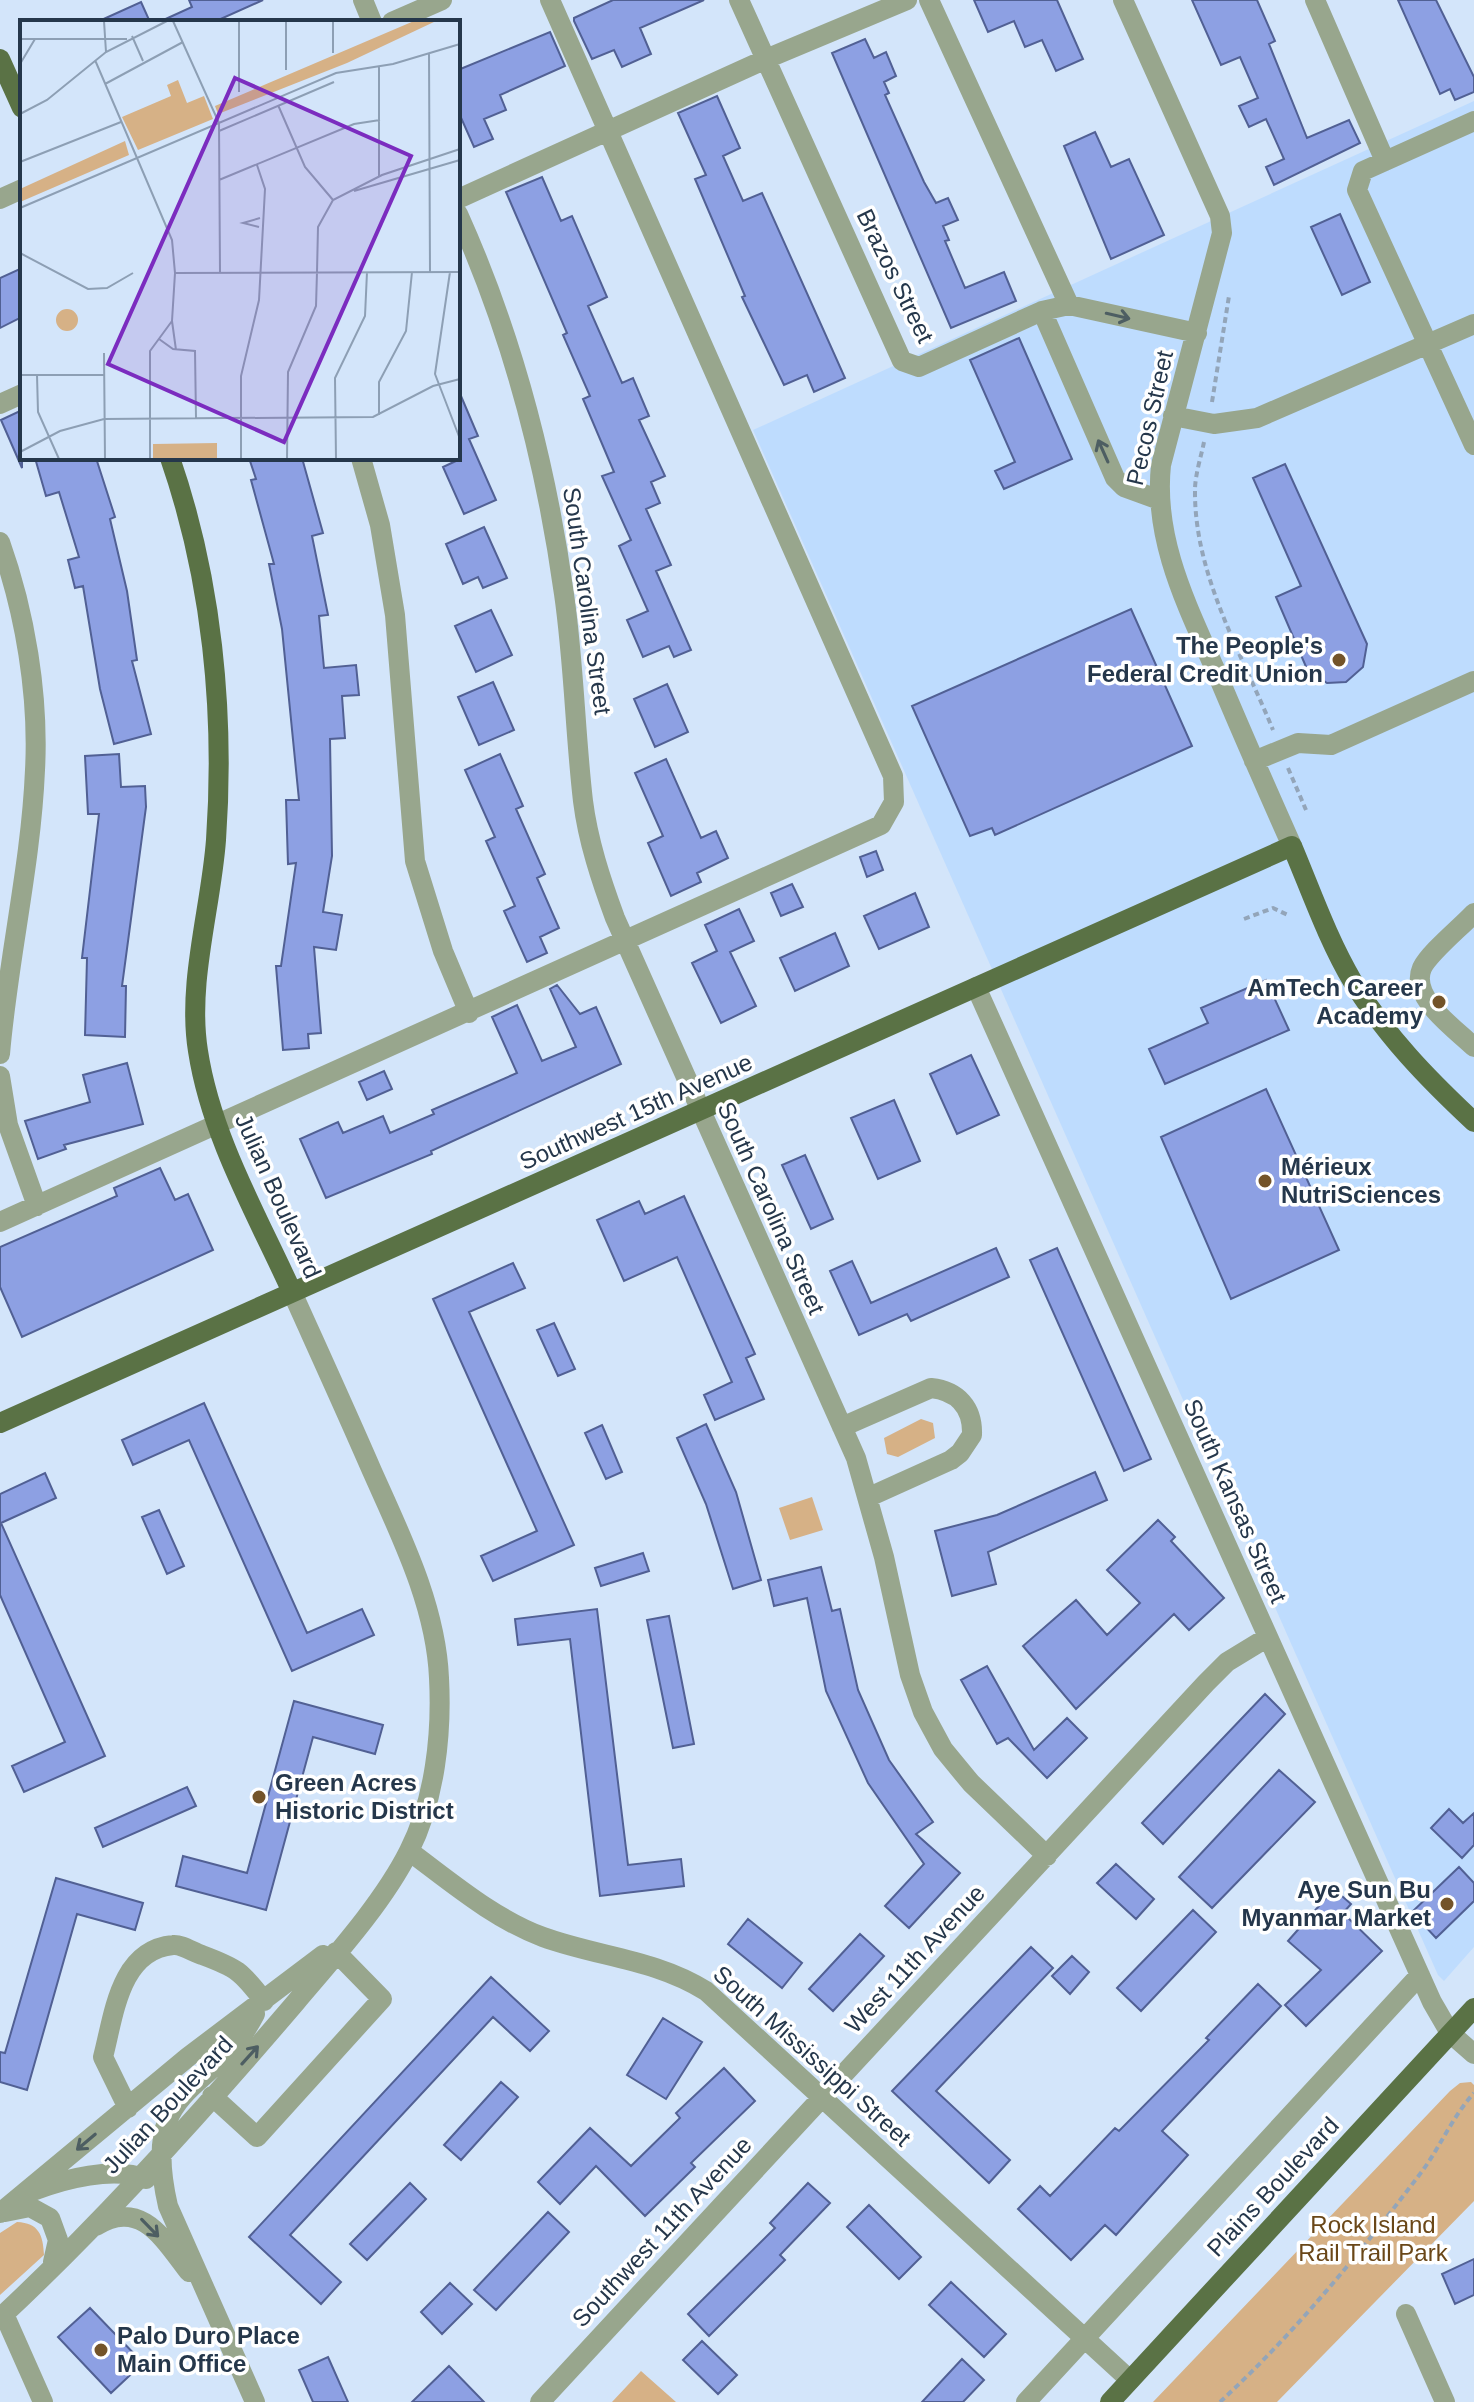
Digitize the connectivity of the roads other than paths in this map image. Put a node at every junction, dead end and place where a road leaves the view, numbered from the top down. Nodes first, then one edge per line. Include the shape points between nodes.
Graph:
1 (363, 0) edge
2 (442, 0) edge
3 (550, 0) edge
4 (739, 0) edge
5 (907, 0) edge
6 (929, 0) edge
7 (1123, 0) edge
8 (1315, 0) edge
9 (371, 20) edge
10 (397, 20) edge
11 (0, 59) edge
12 (766, 59) junction
13 (20, 104) edge
14 (1474, 121) edge
15 (607, 131) junction
16 (1385, 161) junction
17 (20, 190) edge
18 (460, 198) edge
19 (0, 199) edge
20 (460, 219) edge
21 (1069, 305) junction
22 (1042, 311) junction
23 (1474, 324) edge
24 (1197, 333) junction
25 (1428, 344) junction
26 (20, 395) edge
27 (0, 404) edge
28 (1173, 416) junction
29 (1474, 445) edge
30 (171, 460) edge
31 (362, 460) edge
32 (1157, 499) junction
33 (0, 542) edge
34 (1474, 681) edge
35 (1254, 761) junction
36 (1292, 846) junction
37 (1474, 913) edge
38 (625, 941) junction
39 (976, 987) junction
40 (469, 1013) junction
41 (1474, 1047) edge
42 (0, 1054) edge
43 (0, 1076) edge
44 (699, 1111) junction
45 (1474, 1122) edge
46 (217, 1125) junction
47 (37, 1206) junction
48 (0, 1222) edge
49 (292, 1292) junction
50 (0, 1423) edge
51 (842, 1427) junction
52 (869, 1497) junction
53 (1268, 1637) junction
54 (409, 1851) junction
55 (1047, 1856) junction
56 (363, 1917) junction
57 (336, 1952) junction
58 (1420, 1975) junction
59 (262, 2002) junction
60 (1474, 2008) edge
61 (1450, 2033) junction
62 (1474, 2054) edge
63 (212, 2096) junction
64 (822, 2097) junction
65 (128, 2108) junction
66 (163, 2151) junction
67 (139, 2176) junction
68 (18, 2199) junction
69 (168, 2206) junction
70 (0, 2214) edge
71 (82, 2234) junction
72 (51, 2266) junction
73 (212, 2307) junction
74 (1406, 2314) dead end
75 (2, 2316) edge
76 (1084, 2340) junction
77 (1130, 2380) junction
78 (43, 2402) edge
79 (255, 2402) edge
80 (540, 2402) edge
81 (1026, 2402) edge
82 (1110, 2402) edge
83 (1445, 2402) edge

1 - 9 street
2 - 10 street
3 - 15 street
4 - 12 street, Brazos Street
5 - 12 street
6 - 21 street
7 - 24 street, Pecos Street via 1220,216 1219,252
8 - 16 street
11 - 13 main road
12 - 15 street
12 - 22 street, Brazos Street via 902,361 919,367
14 - 16 street
15 - 18 street
15 - 38 street via 893,776 894,802 881,825
16 - 25 street via 1363,171 1357,190
17 - 19 street
20 - 38 street, South Carolina Street via 503,332 543,475 564,594 583,802 596,864
21 - 22 street, Brazos Street
21 -> 24 street
32 -> 22 street via 1124,487 1115,478
23 - 25 street
24 - 28 street, Pecos Street
25 - 28 street via 1257,418 1208,423
25 - 29 street
26 - 27 street
28 - 32 street, Pecos Street
30 - 46 main road, Julian Boulevard via 204,590 216,684 216,838 197,1049
31 - 40 street via 380,525 395,615 415,861
32 - 35 street, Pecos Street via 1177,580
33 - 42 street via 30,663 36,768
34 - 35 street via 1331,745 1298,743
35 - 36 street, Pecos Street
36 - 39 main road, Southwest 15th Avenue
36 - 45 main road, Pecos Street via 1351,979 1370,1009 1414,1064
37 - 41 street via 1422,968 1421,986 1428,1002
38 - 40 street
38 - 44 street, South Carolina Street
39 - 44 main road, Southwest 15th Avenue
39 - 53 street, South Kansas Street
40 - 46 street
43 - 47 street via 8,1125
44 - 49 main road, Southwest 15th Avenue
44 - 51 street, South Carolina Street
46 - 47 street
46 - 49 main road, Julian Boulevard
47 - 48 street
49 - 50 main road, Southwest 15th Avenue
49 - 54 street, Julian Boulevard via 403,1540 429,1614 439,1677 438,1731 429,1791
51 - 52 street, South Carolina Street
51 - 52 street via 931,1388 947,1390 968,1410 972,1435 960,1453
52 - 55 street, South Carolina Street via 923,1712 943,1749 971,1783
53 - 55 street via 1227,1662
53 - 58 street, South Kansas Street
54 - 56 street, Julian Boulevard
54 - 64 street, South Mississippi Street via 481,1904 542,1937 683,1977 706,1991
55 - 64 street, West 11th Avenue
56 - 57 street, Julian Boulevard
56 - 59 street, Julian Boulevard
63 -> 57 street, Julian Boulevard
57 - 63 street via 382,1999 257,2137
58 - 61 street, South Kansas Street
58 - 76 street
59 - 65 street, Julian Boulevard
59 - 65 street via 239,1969 175,1944 146,1954 121,1987 103,2057
59 - 66 street via 236,2041 180,2096 169,2113
60 - 61 main road, Plains Boulevard
61 - 62 street
61 - 77 main road, Plains Boulevard
63 - 66 street, Julian Boulevard
64 - 76 street, South Mississippi Street
64 - 80 street, Southwest 11th Avenue
65 -> 68 street, Julian Boulevard
66 - 67 street, Julian Boulevard
66 - 69 street
67 - 68 street via 80,2178
67 - 69 street via 157,2187
67 - 71 street, Julian Boulevard
68 - 70 street, Julian Boulevard
69 - 73 street
70 - 72 street via 21,2206 50,2218 58,2240
71 - 72 street, Julian Boulevard
71 -> 73 street via 110,2217 140,2218 176,2255
72 - 75 street, Julian Boulevard
73 - 79 street
74 - 83 street
75 - 78 street
76 - 77 street, South Mississippi Street
76 - 81 street
77 - 82 main road, Plains Boulevard

